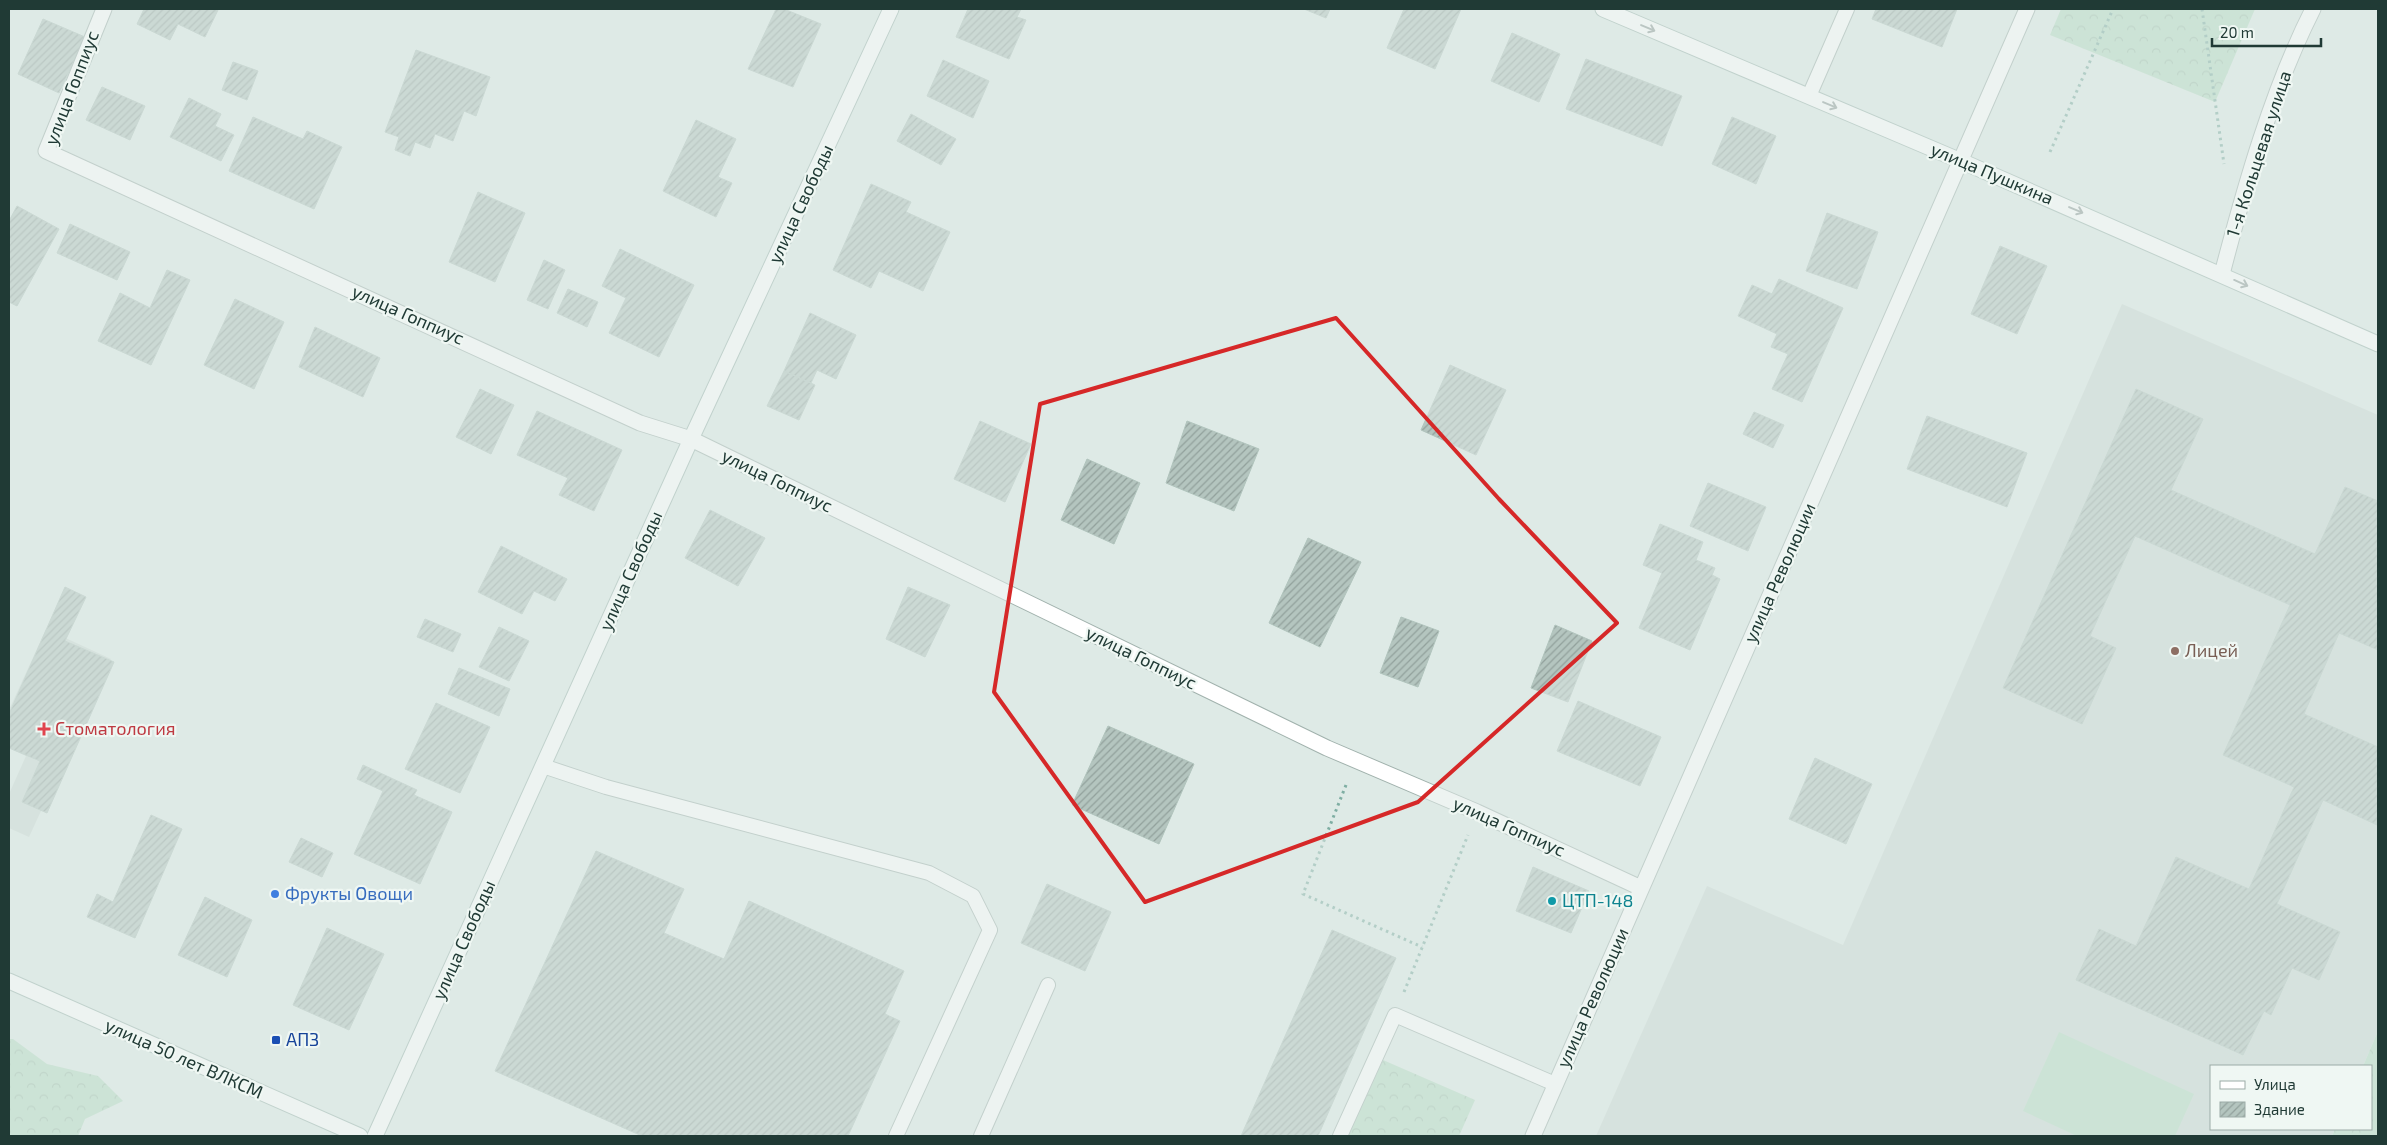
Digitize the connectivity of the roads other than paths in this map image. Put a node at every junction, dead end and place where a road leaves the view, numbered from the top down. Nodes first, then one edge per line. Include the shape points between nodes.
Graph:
1 (104, 9) edge
2 (891, 9) edge
3 (1603, 9) edge
4 (1847, 9) edge
5 (2027, 9) edge
6 (2313, 9) edge
7 (1809, 96) junction
8 (1961, 161) junction
9 (2222, 274) junction
10 (2378, 344) edge
11 (691, 439) junction
12 (542, 766) junction
13 (1641, 888) junction
14 (9, 981) edge
15 (1048, 985) dead end
16 (1555, 1084) junction
17 (360, 1136) edge
18 (375, 1136) edge
19 (896, 1136) edge
20 (981, 1136) edge
21 (1340, 1136) edge
22 (1533, 1136) edge

1 - 11 street, улица Гоппиус via 46,151 640,423
2 - 11 street, улица Свободы
3 -> 7 street, улица Пушкина
4 - 7 lane
5 - 8 street, улица Революции
6 - 9 street, 1-я Кольцевая улица via 2296,42 2243,194
7 -> 8 street, улица Пушкина
8 -> 9 street, улица Пушкина
8 - 13 street, улица Революции
9 -> 10 street, улица Пушкина
11 - 12 street, улица Свободы
11 - 13 street, улица Гоппиус via 1356,761 1477,812
12 - 18 street, улица Свободы
12 - 19 lane via 606,787 929,873 973,896 990,930
13 - 16 street, улица Революции
14 - 17 street, улица 50 лет ВЛКСМ
15 - 20 lane
16 - 21 lane via 1395,1016
16 - 22 street, улица Революции

